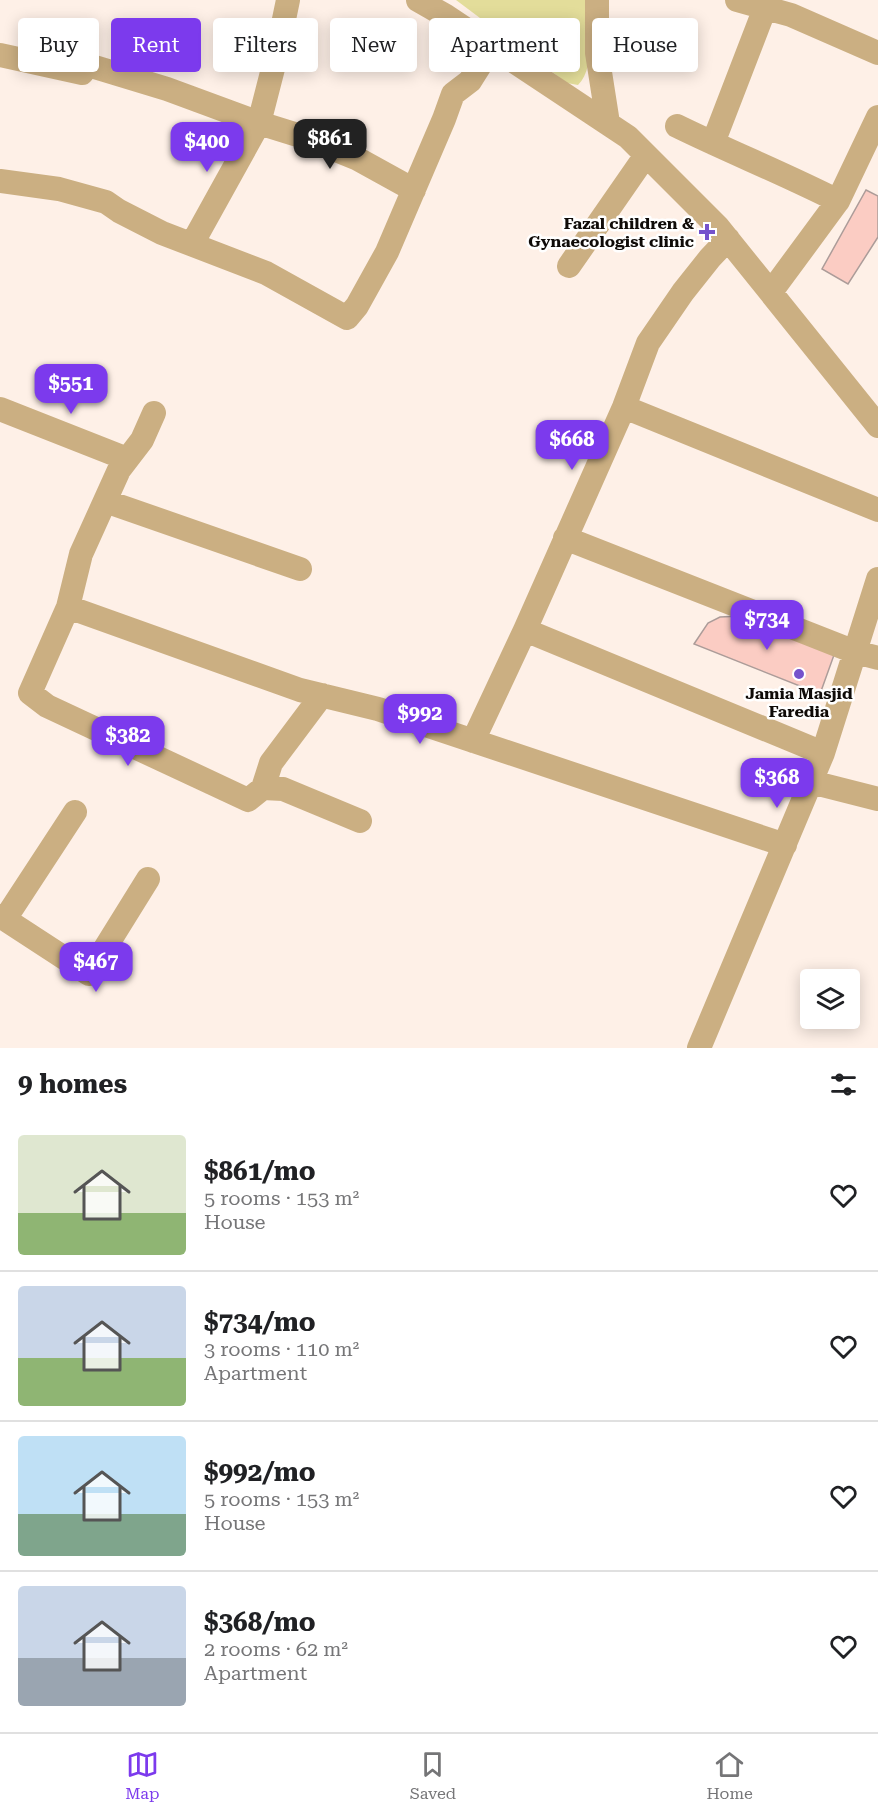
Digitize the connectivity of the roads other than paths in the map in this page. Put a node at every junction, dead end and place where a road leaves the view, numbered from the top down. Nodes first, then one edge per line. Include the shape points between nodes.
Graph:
1 (288, 0) edge
2 (418, 0) edge
3 (597, 0) edge
4 (737, 0) edge
5 (765, 8) junction
6 (447, 18) edge
7 (878, 53) edge
8 (0, 55) edge
9 (476, 72) edge
10 (531, 72) edge
11 (258, 123) junction
12 (608, 123) junction
13 (677, 126) dead end
14 (876, 126) edge
15 (713, 143) junction
16 (646, 155) junction
17 (0, 181) edge
18 (414, 190) junction
19 (838, 201) junction
20 (728, 239) junction
21 (192, 244) junction
22 (569, 266) dead end
23 (771, 292) junction
24 (624, 406) junction
25 (0, 409) edge
26 (154, 413) dead end
27 (878, 426) edge
28 (127, 459) junction
29 (105, 501) junction
30 (878, 510) edge
31 (565, 538) junction
32 (300, 569) dead end
33 (878, 579) edge
34 (68, 608) junction
35 (525, 630) junction
36 (867, 655) edge
37 (322, 695) junction
38 (473, 741) junction
39 (823, 753) junction
40 (811, 782) junction
41 (263, 788) junction
42 (878, 800) edge
43 (75, 812) dead end
44 (360, 821) dead end
45 (785, 844) junction
46 (148, 879) dead end
47 (2, 918) edge
48 (699, 1048) edge

1 - 11 street
2 - 6 street
3 - 12 street via 598,65
4 - 5 street
5 - 7 street via 791,15
5 - 15 street
8 - 11 street via 82,74 88,65 167,88
9 - 18 street via 453,94
10 - 12 street
11 - 18 street via 356,158
11 - 21 street
12 - 16 street
13 - 15 street
14 - 19 street
15 - 19 street
16 - 20 street
16 - 22 street
17 - 21 street via 59,189 106,202 162,233
18 - 21 street via 387,252 347,318 266,273
19 - 23 street
20 - 23 street
20 - 24 street via 683,292 648,343
23 - 27 street
24 - 30 street
24 - 31 street
25 - 28 street
26 - 28 street via 142,440
28 - 29 street
29 - 32 street
29 - 34 street via 81,554
31 - 35 street
31 - 36 street
33 - 36 street
34 - 37 street
34 - 41 street via 30,693 47,706 248,800
35 - 38 street
35 - 39 street
36 - 39 street
37 - 38 street
37 - 41 street via 271,763
38 - 45 street
39 - 40 street
40 - 42 street
40 - 45 street
41 - 44 street via 283,789
43 - 47 street
45 - 48 street
46 - 47 street via 89,974

